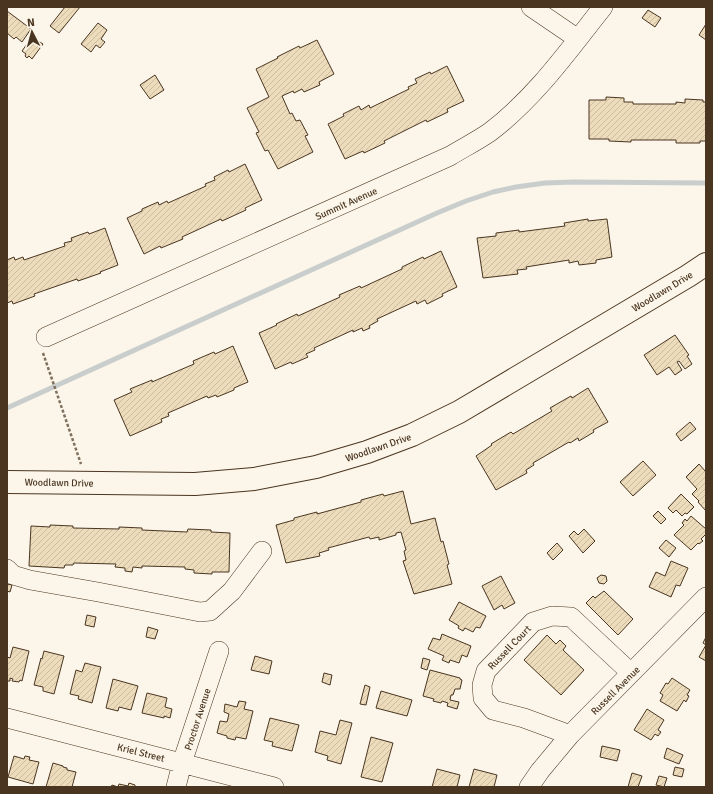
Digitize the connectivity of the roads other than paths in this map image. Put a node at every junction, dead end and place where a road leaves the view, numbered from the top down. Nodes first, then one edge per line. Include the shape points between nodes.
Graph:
1 (532, 7) edge
2 (603, 7) edge
3 (578, 39) junction
4 (706, 264) edge
5 (46, 337) road end
6 (7, 482) edge
7 (262, 551) dead end
8 (7, 569) edge
9 (706, 597) edge
10 (220, 651) dead end
11 (631, 673) junction
12 (7, 718) edge
13 (570, 735) junction
14 (182, 763) junction
15 (176, 787) edge
16 (274, 787) edge
17 (529, 787) edge

1 - 3 street
2 - 3 street, Summit Avenue
3 - 5 street, Summit Avenue via 519,107 489,133 450,156
4 - 6 main road, Woodlawn Drive via 459,412 412,435 367,452 316,467 254,479 195,484
7 - 8 street via 232,591 210,610 200,612 30,580 13,575
9 - 11 street, Russell Avenue
10 - 14 street, Proctor Avenue
11 - 13 street, Russell Avenue
11 - 13 street, Russell Court via 571,617 552,616 533,622 486,671 482,685 483,698 493,710
12 - 14 street, Kriel Street
13 - 17 street, Russell Avenue
14 - 15 street, Proctor Avenue
14 - 16 street, Kriel Street

